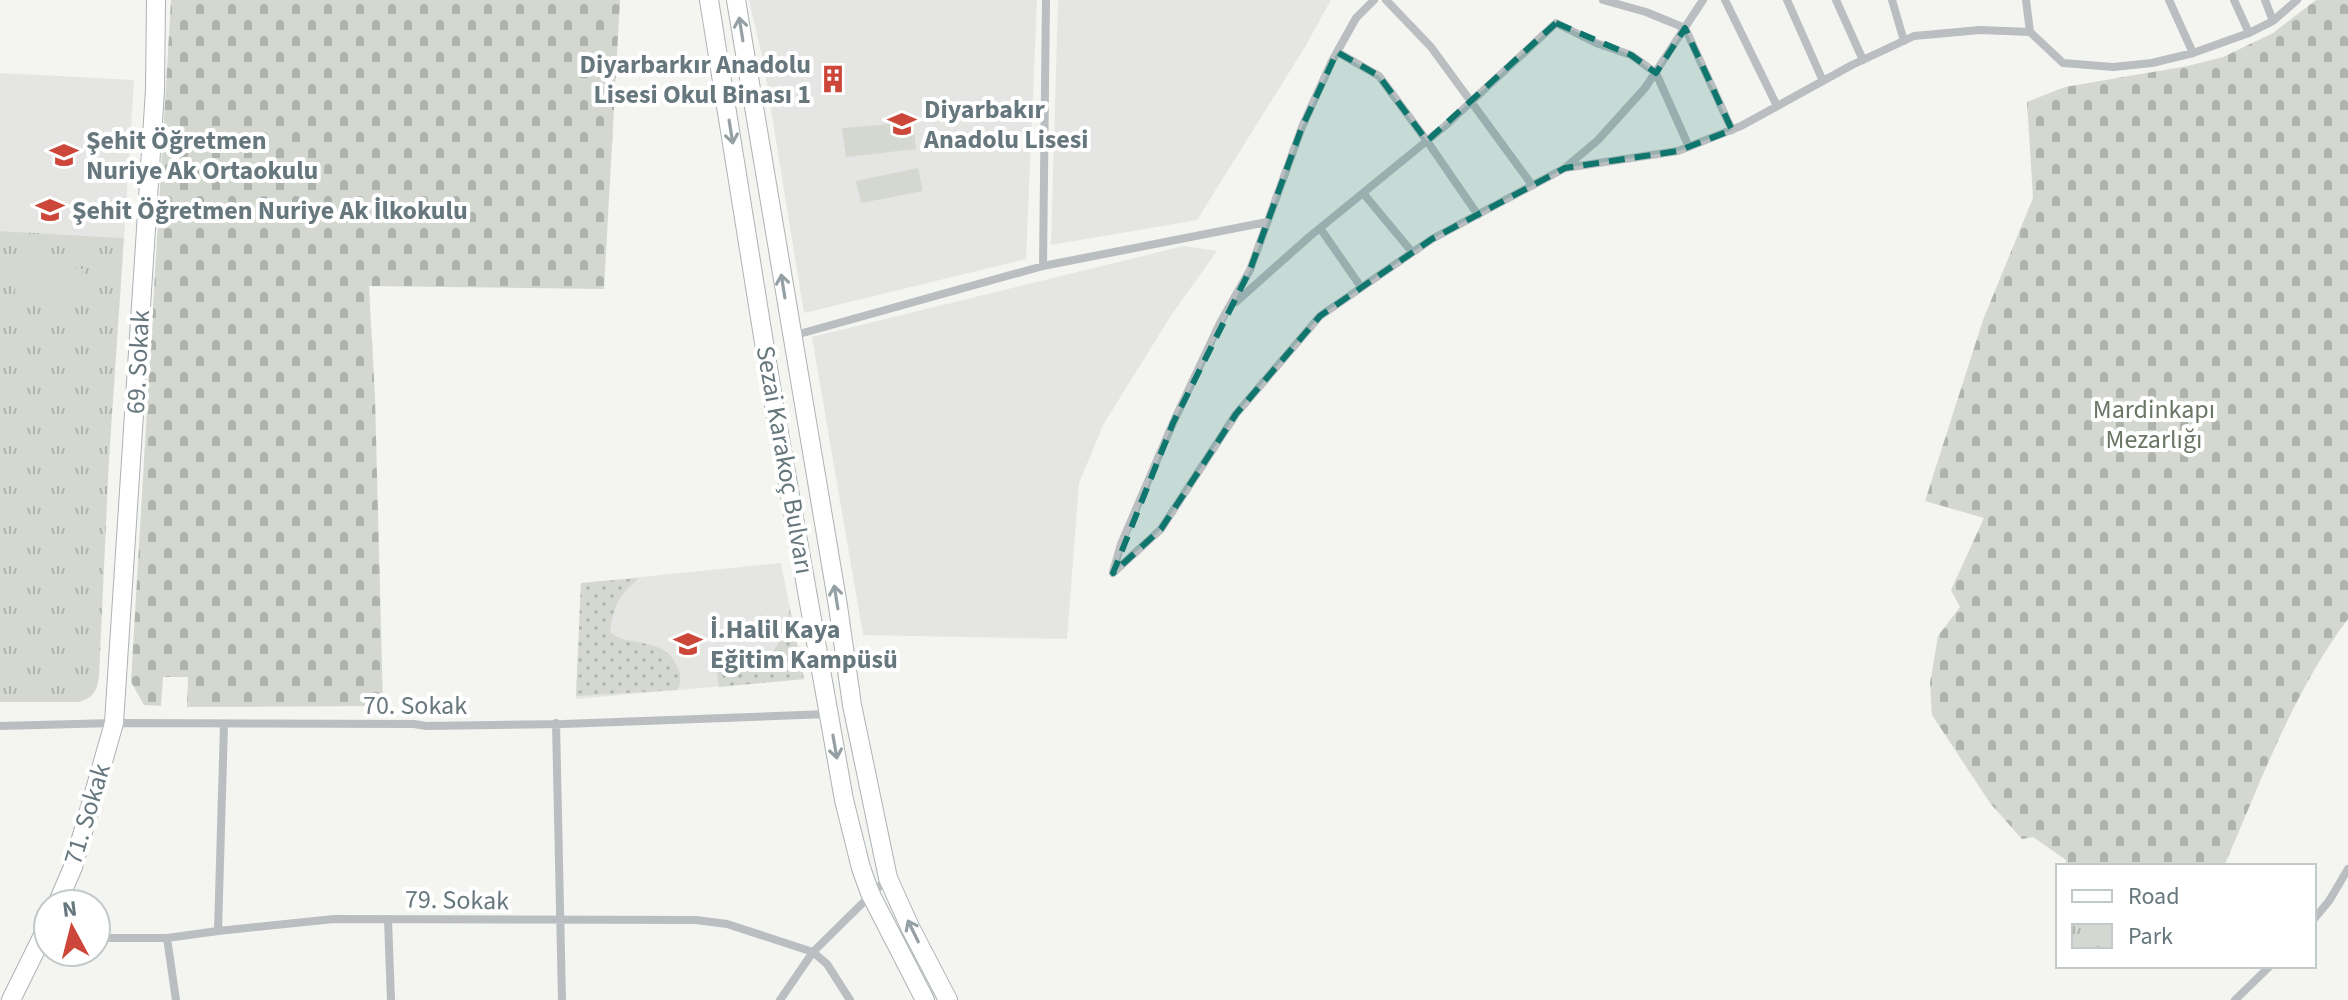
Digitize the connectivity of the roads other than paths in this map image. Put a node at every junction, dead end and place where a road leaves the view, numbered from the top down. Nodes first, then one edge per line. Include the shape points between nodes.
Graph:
1 (156, 0) edge
2 (709, 0) edge
3 (736, 0) edge
4 (1046, 0) edge
5 (1374, 0) edge
6 (1386, 0) edge
7 (1603, 0) edge
8 (1703, 0) edge
9 (1725, 0) edge
10 (1787, 0) edge
11 (1836, 0) edge
12 (1892, 0) edge
13 (2026, 0) edge
14 (2169, 0) edge
15 (2234, 0) edge
16 (2265, 0) edge
17 (2297, 0) edge
18 (2273, 21) junction
19 (1685, 28) junction
20 (2030, 32) junction
21 (2249, 33) junction
22 (1904, 41) junction
23 (1337, 52) junction
24 (2193, 53) junction
25 (1863, 60) junction
26 (1656, 73) junction
27 (1823, 81) junction
28 (1471, 103) junction
29 (1777, 106) junction
30 (1732, 130) junction
31 (1427, 141) junction
32 (1689, 147) junction
33 (1565, 168) junction
34 (1532, 185) junction
35 (1363, 193) junction
36 (1478, 215) junction
37 (1267, 222) junction
38 (1320, 228) junction
39 (1412, 252) junction
40 (1043, 266) junction
41 (1361, 287) junction
42 (1229, 307) junction
43 (792, 337) junction
44 (829, 714) junction
45 (114, 723) junction
46 (556, 723) junction
47 (224, 725) junction
48 (0, 726) edge
49 (2348, 869) edge
50 (888, 878) junction
51 (64, 888) edge
52 (870, 893) junction
53 (2316, 917) edge
54 (388, 919) junction
55 (562, 921) junction
56 (218, 931) junction
57 (112, 938) edge
58 (167, 938) junction
59 (813, 952) junction
60 (32, 958) edge
61 (2268, 968) edge
62 (11, 1000) edge
63 (176, 1000) edge
64 (391, 1000) edge
65 (562, 1000) edge
66 (780, 1000) edge
67 (850, 1000) edge
68 (925, 1000) edge
69 (948, 1000) edge
70 (2235, 1000) edge

1 - 45 street, 69. Sokak via 153,121
2 -> 44 street, Sezai Karakoç Bulvarı
43 -> 3 street
4 - 40 street
5 - 23 street via 1356,18
6 - 28 street via 1431,47
7 - 19 street
8 - 19 street
9 - 29 street
10 - 27 street
11 - 25 street
12 - 22 street
13 - 20 street
14 - 24 street
15 - 21 street
16 - 18 street
17 - 18 street
18 - 21 street
19 - 26 street
19 - 30 street
20 - 22 street via 1980,30
20 - 24 street via 2063,63 2113,67
21 - 24 street
22 - 25 street
23 - 31 street via 1379,76
23 - 37 street
25 - 27 street
26 - 28 street via 1631,55 1556,23
26 - 32 street
26 - 33 street via 1598,140
27 - 29 street
28 - 31 street
28 - 34 street
29 - 30 street
30 - 32 street
31 - 35 street
31 - 36 street
32 - 33 street
33 - 34 street
34 - 36 street
35 - 38 street
35 - 39 street
36 - 39 street
37 - 40 street
37 - 42 street via 1250,270
38 - 41 street
38 - 42 street
39 - 41 street
40 - 43 street
41 - 42 street via 1320,316 1236,414 1161,529 1113,573 1173,423
50 -> 43 street via 852,705
44 - 46 street, 70. Sokak
44 -> 52 street, Sezai Karakoç Bulvarı via 844,800
45 - 47 street, 70. Sokak
45 - 48 street, 70. Sokak
45 - 51 street, 71. Sokak
46 - 47 street, 70. Sokak
46 - 55 street
47 - 56 street
49 - 53 street
50 - 52 street
69 -> 50 street
52 - 59 street
52 - 68 street, Sezai Karakoç Bulvarı
54 - 55 street, 79. Sokak
54 - 56 street, 79. Sokak
54 - 64 street
55 - 59 street, 79. Sokak via 696,920 727,924
55 - 65 street
56 - 58 street, 79. Sokak
57 - 58 street, 79. Sokak
58 - 63 street
59 - 66 street
59 - 67 street
60 - 62 street
61 - 70 street

